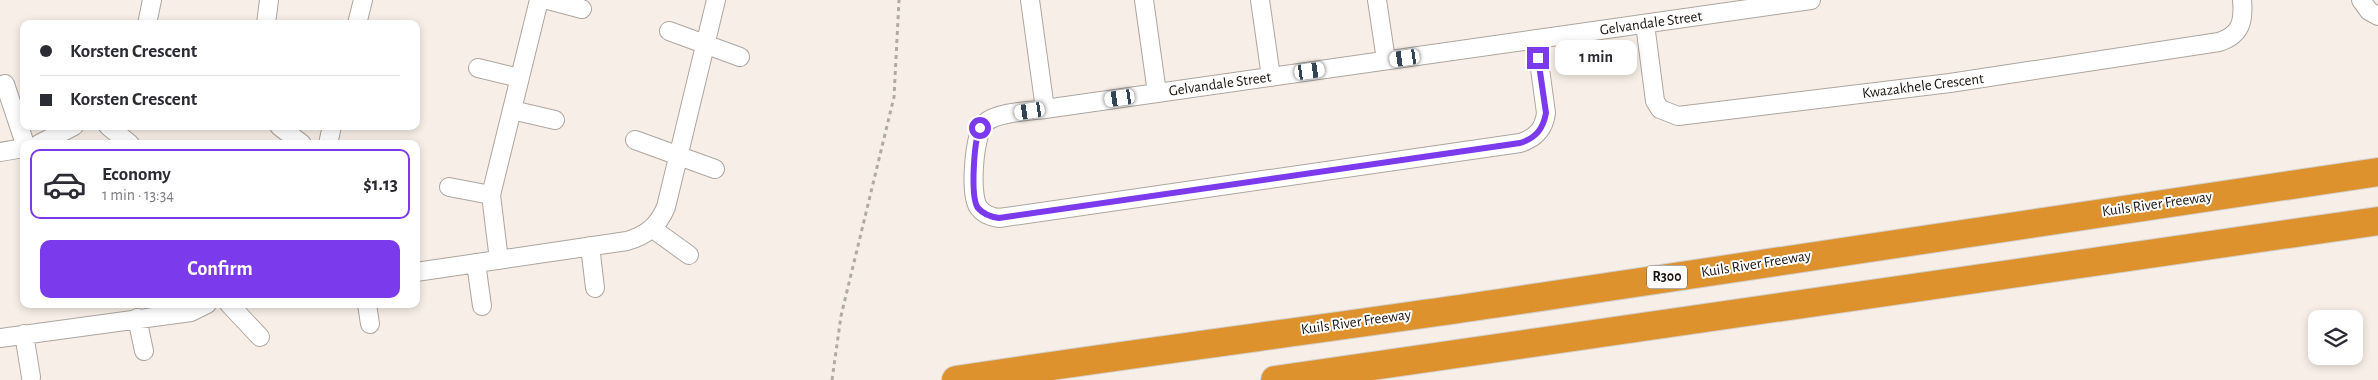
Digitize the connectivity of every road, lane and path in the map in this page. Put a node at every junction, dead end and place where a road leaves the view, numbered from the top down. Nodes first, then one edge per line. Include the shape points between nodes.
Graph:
1 (152, 0) edge
2 (269, 0) edge
3 (363, 0) edge
4 (539, 0) edge
5 (548, 0) edge
6 (716, 0) edge
7 (899, 0) edge
8 (1030, 0) edge
9 (1144, 0) edge
10 (1260, 0) edge
11 (1377, 0) edge
12 (1811, 0) edge
13 (2242, 0) edge
14 (582, 9) dead end
15 (148, 20) edge
16 (266, 20) edge
17 (358, 20) edge
18 (1645, 24) junction
19 (669, 31) dead end
20 (1536, 39) junction
21 (706, 44) junction
22 (740, 57) dead end
23 (1386, 60) junction
24 (478, 68) dead end
25 (1271, 77) junction
26 (519, 78) junction
27 (5, 84) dead end
28 (1158, 93) junction
29 (1045, 109) junction
30 (512, 110) junction
31 (555, 120) dead end
32 (20, 129) edge
33 (66, 130) edge
34 (113, 130) edge
35 (285, 130) edge
36 (47, 140) edge
37 (125, 140) edge
38 (297, 140) edge
39 (635, 140) dead end
40 (20, 149) edge
41 (0, 152) edge
42 (678, 156) junction
43 (715, 169) dead end
44 (2378, 172) edge
45 (449, 187) dead end
46 (492, 195) junction
47 (2378, 221) edge
48 (653, 229) junction
49 (590, 246) junction
50 (689, 255) dead end
51 (499, 260) junction
52 (476, 263) junction
53 (420, 271) edge
54 (595, 288) dead end
55 (482, 306) dead end
56 (199, 308) edge
57 (233, 308) edge
58 (368, 308) edge
59 (136, 318) junction
60 (370, 324) dead end
61 (24, 334) junction
62 (260, 337) dead end
63 (0, 338) edge
64 (144, 351) dead end
65 (31, 377) dead end
66 (832, 380) edge
67 (956, 380) edge
68 (1275, 380) edge

1 - 15 street
2 - 16 street
3 - 17 street
4 - 26 street
5 - 14 street
6 - 21 street
7 - 66 path via 894,97 841,316
8 - 29 street
9 - 28 street
10 - 25 street
11 - 23 street
12 - 18 street, Gelvandale Street
13 - 18 street, Kwazakhele Crescent via 2242,22 2237,32 2219,42 1950,83 1678,116 1660,109 1656,101
18 - 20 street, Gelvandale Street
19 - 21 street
20 - 23 street, Gelvandale Street
20 - 29 street, Gelvandale Street via 1545,121 1536,135 1520,143 999,218 985,214 976,204 974,193 976,140 980,128 994,117
21 - 22 street
21 - 42 street
23 - 25 street, Gelvandale Street
24 - 26 street
25 - 28 street, Gelvandale Street
26 - 30 street
27 - 32 street
28 - 29 street, Gelvandale Street
30 - 31 street
30 - 46 street
33 - 36 street
34 - 37 street
35 - 38 street
39 - 42 street
40 - 41 street
42 - 43 street
42 - 48 street via 666,207
44 - 67 highway, Kuils River Freeway / R300
45 - 46 street
46 - 51 street
47 - 68 highway
48 - 49 street via 627,241
48 - 50 street
49 - 51 street
49 - 54 street
51 - 52 street
52 - 53 street
52 - 55 street
56 - 59 street via 191,312
57 - 62 street
58 - 60 street
59 - 61 street
59 - 64 street
61 - 63 street
61 - 65 street

